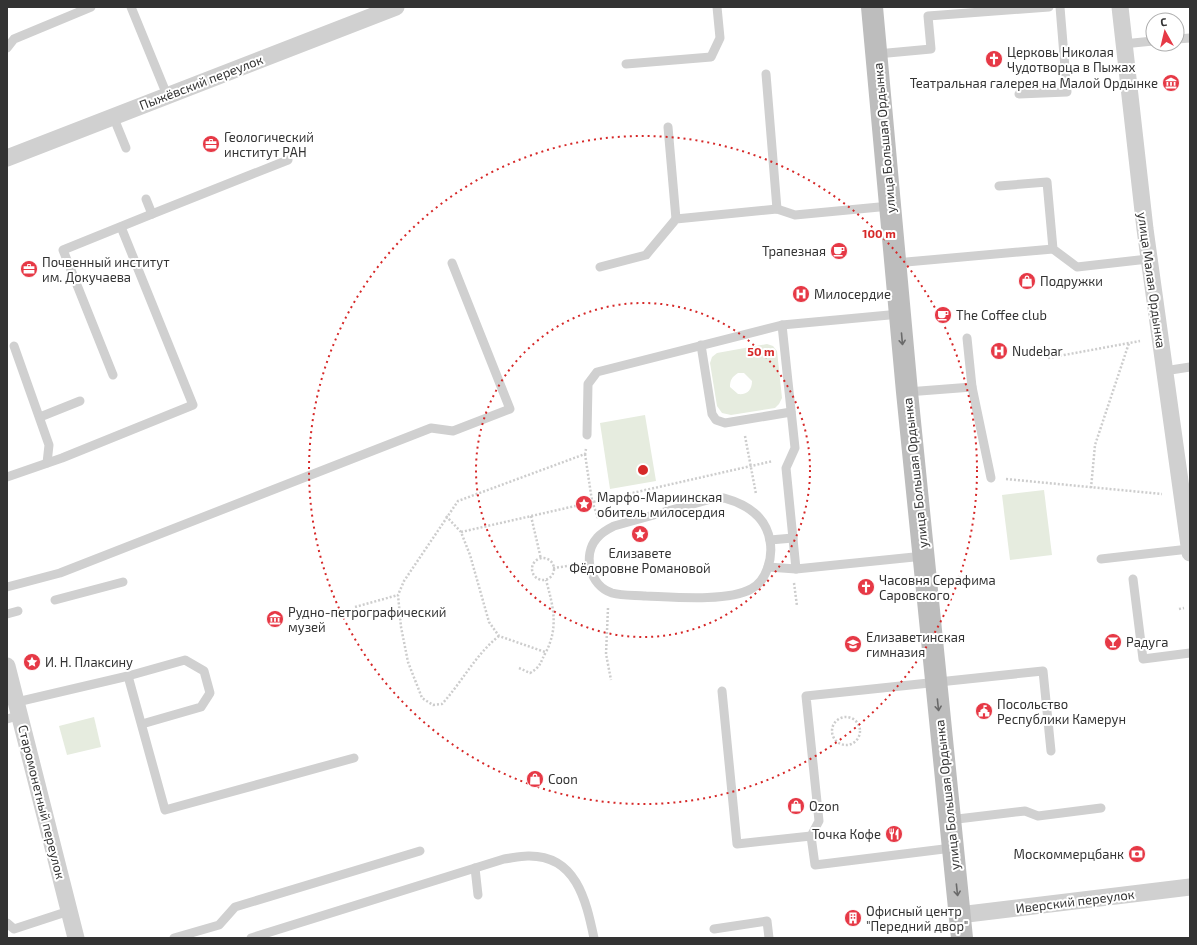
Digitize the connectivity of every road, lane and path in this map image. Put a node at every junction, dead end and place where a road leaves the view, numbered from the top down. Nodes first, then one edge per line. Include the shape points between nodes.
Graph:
1 (91, 7) edge
2 (130, 7) edge
3 (396, 7) edge
4 (717, 7) edge
5 (872, 7) edge
6 (1049, 7) edge
7 (1060, 7) edge
8 (1120, 7) edge
9 (1145, 42) edge
10 (1122, 44) junction
11 (7, 48) edge
12 (877, 54) junction
13 (626, 64) dead end
14 (766, 74) dead end
15 (1019, 94) dead end
16 (167, 95) junction
17 (113, 116) junction
18 (668, 127) dead end
19 (126, 148) dead end
20 (7, 158) edge
21 (288, 160) dead end
22 (999, 186) dead end
23 (146, 200) dead end
24 (890, 206) junction
25 (777, 209) junction
26 (152, 214) junction
27 (676, 219) junction
28 (121, 227) junction
29 (1053, 249) junction
30 (1148, 258) junction
31 (452, 263) dead end
32 (895, 263) junction
33 (600, 267) dead end
34 (900, 314) junction
35 (782, 325) junction
36 (966, 338) dead end
37 (1141, 341) dead end
38 (1129, 343) junction
39 (14, 346) dead end
40 (700, 346) junction
41 (1048, 358) dead end
42 (1190, 367) edge
43 (1164, 371) junction
44 (113, 375) dead end
45 (972, 387) junction
46 (907, 392) junction
47 (80, 401) dead end
48 (791, 412) junction
49 (40, 417) junction
50 (742, 420) junction
51 (587, 435) joint
52 (585, 454) junction
53 (47, 463) junction
54 (750, 466) junction
55 (786, 468) junction
56 (7, 477) edge
57 (991, 478) joint
58 (1091, 488) junction
59 (1186, 492) edge
60 (1164, 494) dead end
61 (592, 501) junction
62 (754, 512) junction
63 (446, 516) junction
64 (531, 516) junction
65 (604, 531) junction
66 (461, 532) junction
67 (793, 538) junction
68 (770, 540) junction
69 (1190, 551) edge
70 (924, 556) junction
71 (541, 559) junction
72 (1101, 559) dead end
73 (590, 564) junction
74 (768, 567) junction
75 (554, 568) junction
76 (796, 569) junction
77 (1133, 579) dead end
78 (546, 580) junction
79 (123, 582) dead end
80 (7, 587) edge
81 (609, 591) junction
82 (398, 595) junction
83 (55, 600) dead end
84 (797, 606) dead end
85 (355, 607) dead end
86 (1184, 608) dead end
87 (1179, 609) dead end
88 (18, 611) dead end
89 (7, 614) edge
90 (499, 636) junction
91 (545, 652) junction
92 (1190, 653) edge
93 (7, 666) edge
94 (518, 668) dead end
95 (128, 676) junction
96 (611, 680) dead end
97 (936, 682) junction
98 (722, 691) dead end
99 (15, 712) edge
100 (142, 724) junction
101 (844, 745) joint
102 (1051, 751) dead end
103 (354, 758) dead end
104 (1101, 808) dead end
105 (949, 820) junction
106 (811, 836) junction
107 (952, 848) junction
108 (420, 851) dead end
109 (475, 868) junction
110 (1190, 887) edge
111 (478, 895) dead end
112 (69, 911) junction
113 (959, 915) junction
114 (7, 923) edge
115 (714, 928) dead end
116 (280, 933) edge
117 (76, 938) edge
118 (174, 938) edge
119 (251, 938) edge
120 (594, 938) edge
121 (769, 938) edge
122 (960, 938) edge

1 - 11 lane via 14,39
2 - 16 lane
3 - 16 street, Пыжёвский переулок
4 - 13 lane via 720,38 711,57
5 - 12 main road, улица Большая Ордынка
6 - 12 lane via 928,16 931,49
7 - 15 lane via 1067,92
8 - 10 street, улица Малая Ордынка
9 - 10 lane
10 - 30 street, улица Малая Ордынка
12 - 24 main road, улица Большая Ордынка
14 - 25 lane
16 - 17 street, Пыжёвский переулок
17 - 19 lane
17 - 20 street, Пыжёвский переулок
18 - 27 lane
21 - 26 lane
22 - 29 lane via 1047,182
23 - 26 lane
24 - 25 lane via 795,215
24 - 32 main road, улица Большая Ордынка
25 - 27 lane
26 - 28 lane
27 - 33 lane via 646,255
28 - 44 lane via 63,250
28 - 53 lane via 193,405
29 - 30 lane via 1078,267
29 - 32 lane
30 - 43 street, улица Малая Ордынка
31 - 80 lane via 510,409 453,431 430,428 60,573
32 - 34 main road, улица Большая Ордынка
34 - 35 lane
34 -> 46 main road, улица Большая Ордынка
35 - 40 lane
35 - 48 lane
36 - 45 lane
37 - 38 path
38 - 41 path
38 - 58 path via 1095,445
39 - 49 lane
40 - 50 lane via 712,414 716,420 725,423
40 - 51 lane via 597,372 588,384
42 - 43 lane
43 - 59 street, улица Малая Ордынка
45 - 46 lane
45 - 57 lane
46 - 70 main road, улица Большая Ордынка
47 - 49 lane
48 - 50 lane
48 - 55 lane via 795,448
49 - 53 lane via 49,445
50 - 54 path
51 - 52 path
52 - 61 path
52 - 63 path via 458,501
53 - 56 lane
54 - 55 path via 773,461
54 - 61 path
54 - 62 path via 756,496
55 - 67 lane
57 - 58 path
58 - 60 path
59 - 69 street, улица Малая Ордынка
61 - 64 path
61 - 65 path
62 - 65 lane via 724,498 711,499
62 - 68 lane via 766,528
63 - 66 path
63 - 82 path via 404,581
64 - 66 path
64 - 71 path
65 - 73 lane via 596,538 591,548
66 - 90 path via 470,554 489,622
67 - 68 lane
67 - 76 lane
68 - 74 lane via 771,554
69 - 72 lane
70 - 76 lane
70 - 97 main road, улица Большая Ордынка
71 - 75 path via 549,561
71 - 78 path via 532,566 533,574 538,579
73 - 75 path
73 - 81 lane via 595,580
74 - 76 lane
74 - 81 lane via 753,589 742,594 696,598 623,595
75 - 78 path via 552,575
76 - 84 path via 794,584
77 - 92 lane via 1143,659
78 - 91 path via 553,607 554,628
79 - 83 lane
81 - 96 path via 606,654
82 - 85 path
82 - 90 path via 401,627 412,675 422,698 433,705 442,704 475,660
86 - 87 path
88 - 89 lane
90 - 91 path
91 - 94 path via 534,671 530,673
93 - 99 street, Старомонетный переулок
95 - 99 lane
95 - 100 lane
95 - 100 lane via 186,660 204,671 210,693 201,707
97 - 102 lane via 1043,671
97 -> 105 main road, улица Большая Ордынка
97 - 106 lane via 806,696 819,821
98 - 106 lane via 737,844
99 - 112 street, Старомонетный переулок
100 - 103 lane via 166,810
101 - 101 path via 850,745 858,736 858,725 848,718 836,721 832,726 834,738
104 - 105 lane via 1038,816 1025,811
105 - 107 main road, улица Большая Ордынка
106 - 107 lane via 815,865
107 -> 113 main road, улица Большая Ордынка
108 - 118 lane via 235,907 219,925
109 - 111 lane
109 - 116 lane
109 - 120 lane via 504,859 528,856 548,858 567,869 580,887
110 - 113 street, Иверский переулок
112 - 114 lane via 14,929
112 - 117 street, Старомонетный переулок
113 - 122 main road, улица Большая Ордынка
115 - 121 lane via 767,921
116 - 119 lane

